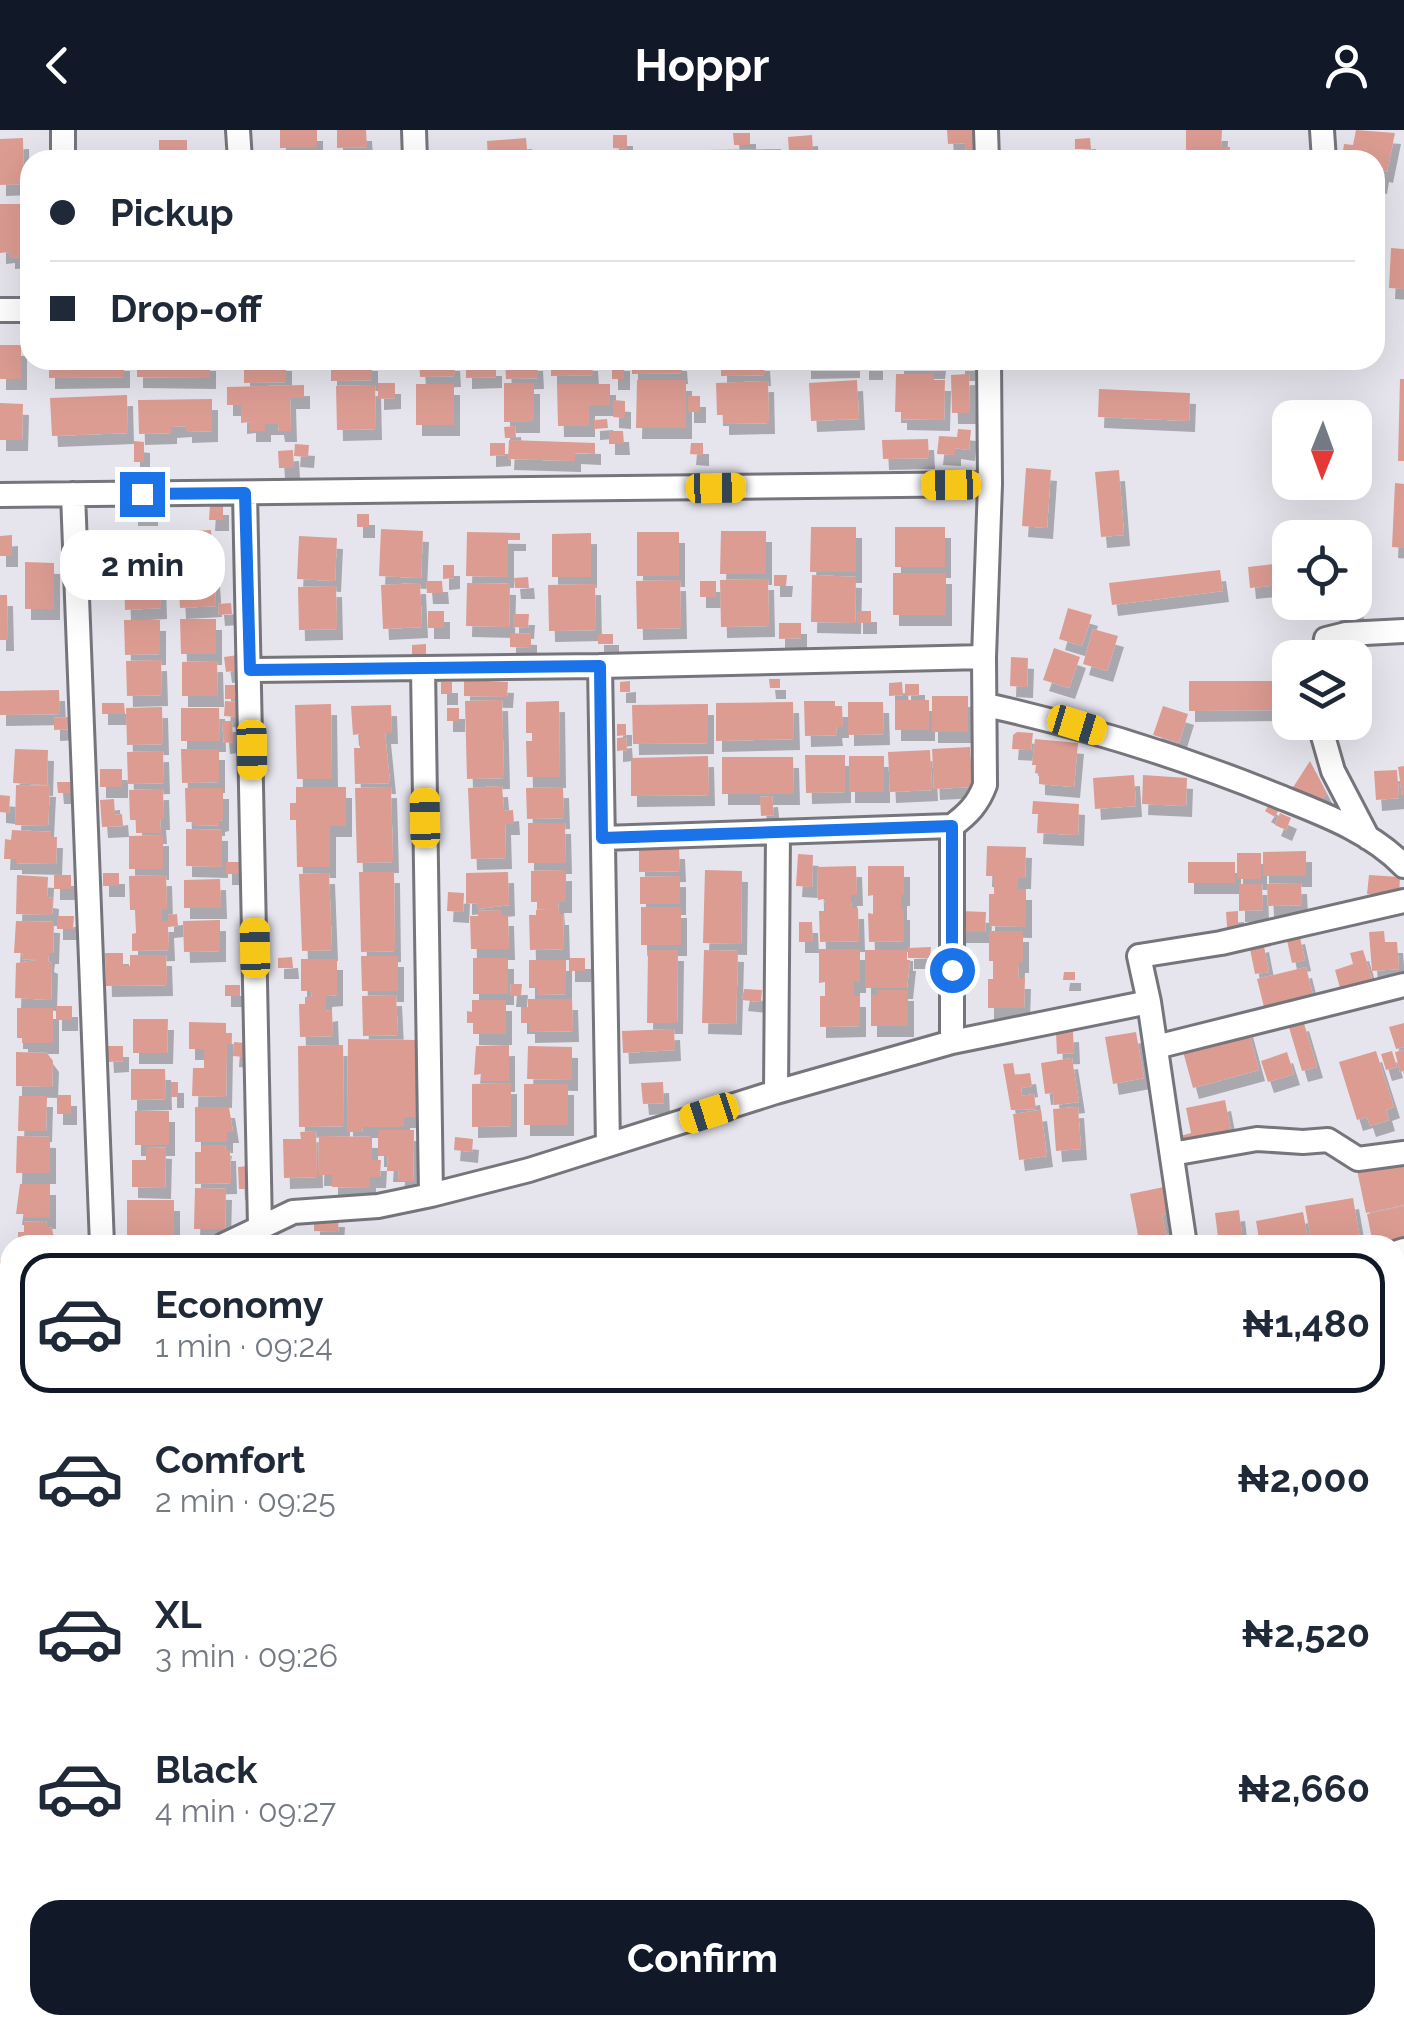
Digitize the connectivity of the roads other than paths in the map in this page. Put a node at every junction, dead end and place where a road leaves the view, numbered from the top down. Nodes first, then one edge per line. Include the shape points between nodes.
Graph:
1 (989, 370) edge
2 (990, 484) junction
3 (245, 493) junction
4 (73, 494) junction
5 (0, 496) edge
6 (1404, 631) edge
7 (1326, 640) edge
8 (984, 657) junction
9 (600, 666) junction
10 (423, 668) junction
11 (250, 670) junction
12 (986, 705) junction
13 (1324, 740) edge
14 (952, 826) junction
15 (778, 833) junction
16 (602, 838) junction
17 (1368, 838) junction
18 (1404, 866) edge
19 (1404, 902) edge
20 (1404, 985) edge
21 (1149, 1002) junction
22 (952, 1042) junction
23 (1156, 1047) junction
24 (776, 1092) junction
25 (608, 1145) junction
26 (1172, 1154) junction
27 (1404, 1154) edge
28 (431, 1195) junction
29 (260, 1227) junction
30 (102, 1235) edge
31 (244, 1235) edge
32 (1184, 1235) edge

1 - 2 street
2 - 3 street
2 - 8 street
3 - 4 street
3 - 11 street
4 - 5 street
4 - 30 street
6 - 7 street
8 - 9 street
8 - 12 street
9 - 10 street
9 - 16 street
10 - 11 street
10 - 28 street
11 - 29 street
12 - 14 street via 985,785 980,800
12 - 17 street via 1194,762
13 - 17 street
14 - 15 street
14 - 22 street
15 - 16 street
15 - 24 street
16 - 25 street
17 - 18 street
19 - 21 street via 1140,956
20 - 23 street
21 - 22 street
21 - 23 street
22 - 24 street
23 - 26 street
24 - 25 street
25 - 28 street
26 - 27 street via 1257,1140 1328,1140 1358,1159
26 - 32 street
28 - 29 street via 293,1212
29 - 31 street

